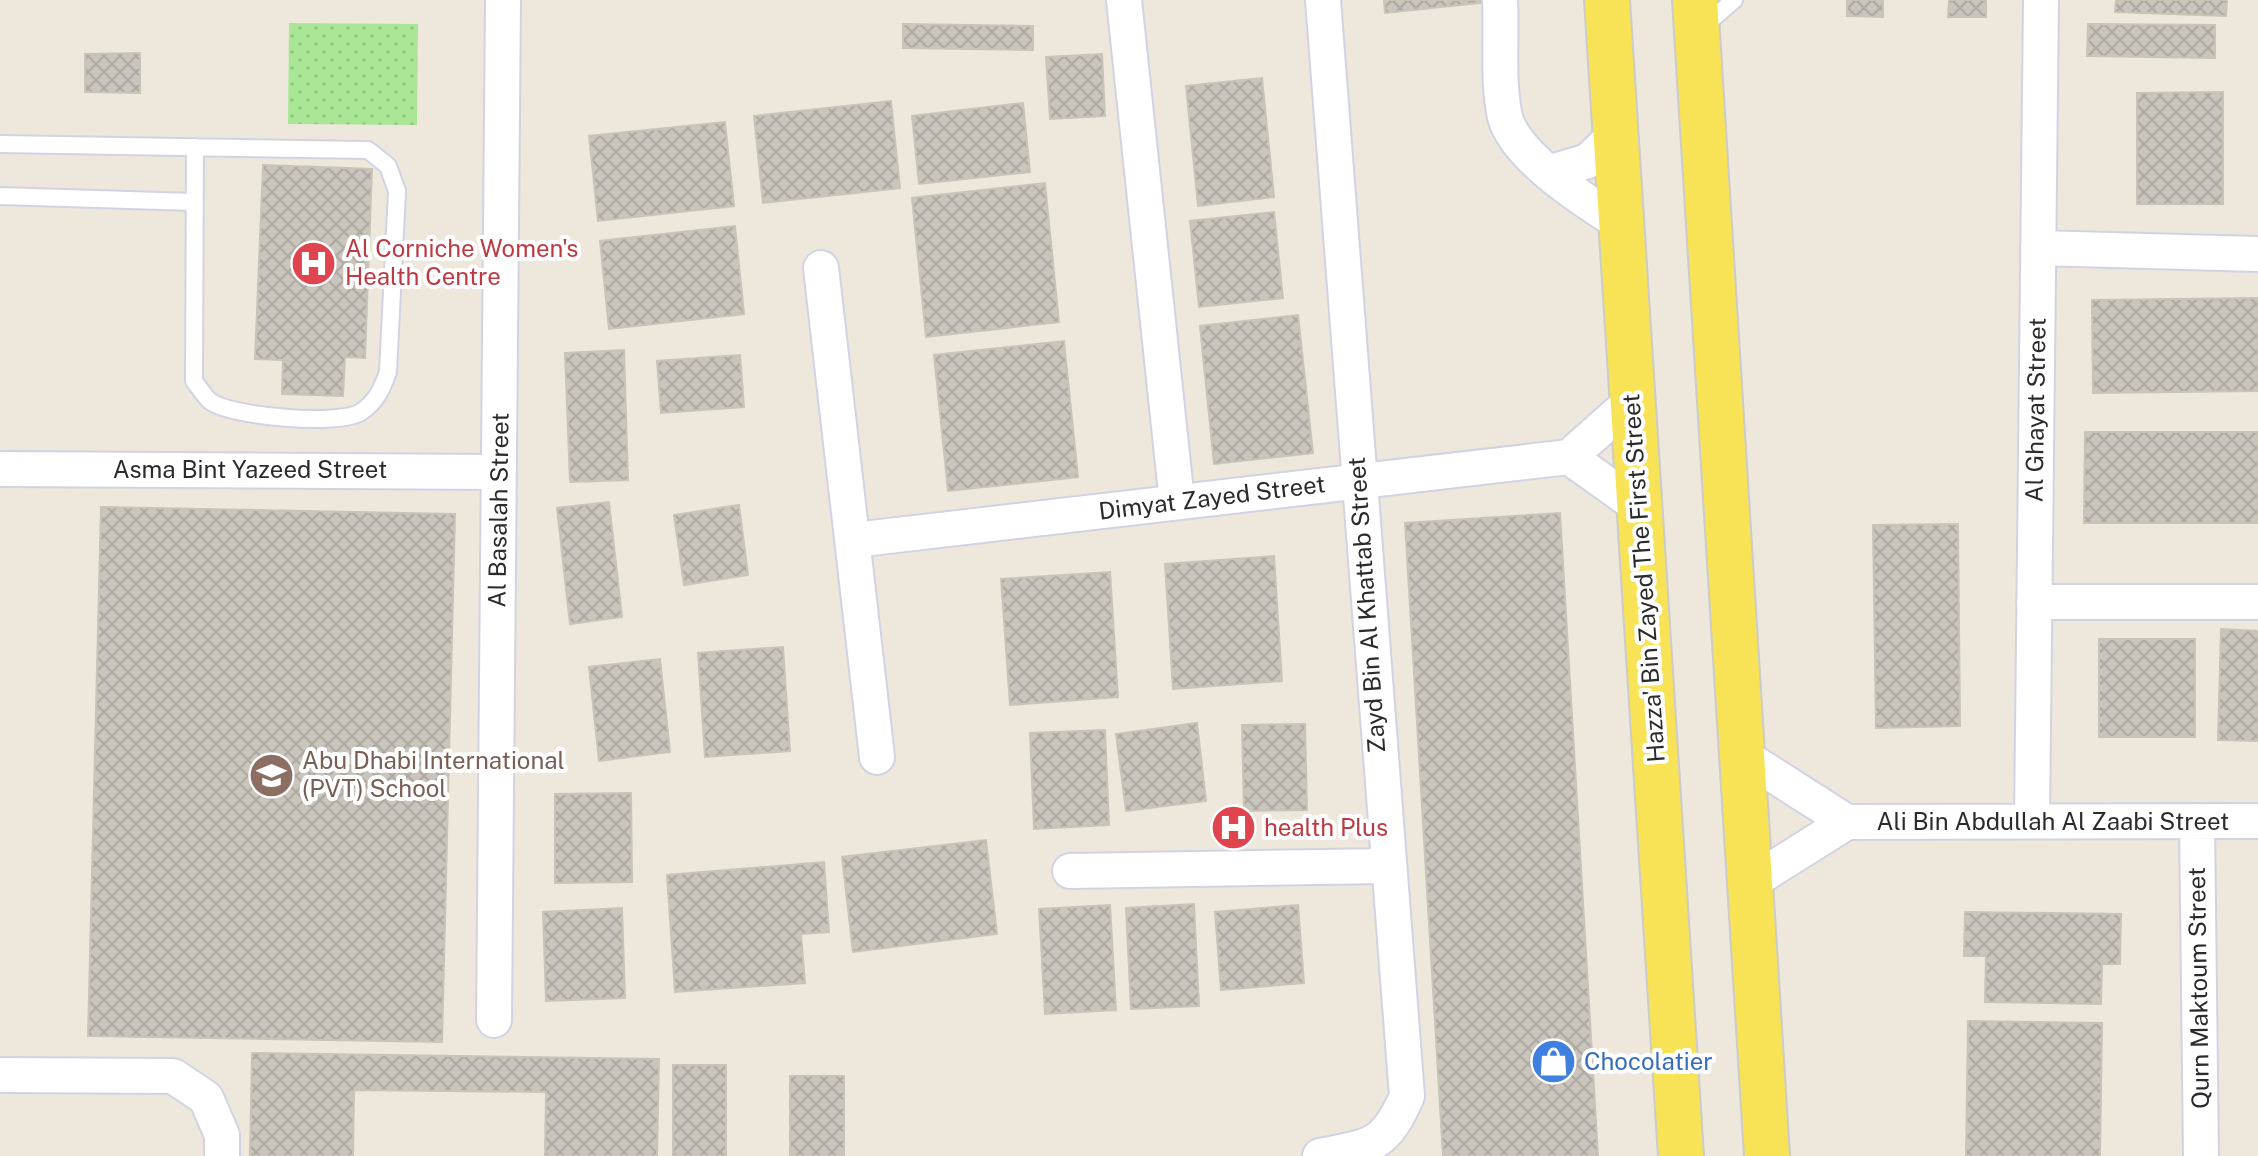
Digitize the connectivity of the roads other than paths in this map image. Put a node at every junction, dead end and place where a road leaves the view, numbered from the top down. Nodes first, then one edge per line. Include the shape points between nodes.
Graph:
1 (503, 0) edge
2 (1124, 0) edge
3 (1323, 0) edge
4 (1500, 0) edge
5 (1607, 0) edge
6 (1734, 0) edge
7 (2041, 0) edge
8 (1695, 17) edge
9 (1616, 134) junction
10 (0, 144) edge
11 (195, 147) junction
12 (1551, 172) junction
13 (0, 196) edge
14 (193, 202) junction
15 (1621, 224) junction
16 (2038, 248) junction
17 (2258, 254) edge
18 (821, 268) dead end
19 (1632, 401) junction
20 (1569, 457) junction
21 (0, 469) edge
22 (499, 472) junction
23 (1358, 482) junction
24 (1177, 502) junction
25 (1639, 507) junction
26 (854, 540) junction
27 (2034, 602) junction
28 (2258, 602) edge
29 (1742, 755) junction
30 (877, 757) dead end
31 (2032, 821) junction
32 (2197, 821) junction
33 (2258, 821) edge
34 (1847, 822) junction
35 (1386, 866) junction
36 (1070, 871) dead end
37 (1750, 883) junction
38 (494, 1020) dead end
39 (0, 1075) edge
40 (222, 1156) edge
41 (1320, 1156) edge
42 (1681, 1156) edge
43 (1767, 1156) edge
44 (2201, 1156) edge

1 - 22 street, Al Basalah Street
2 - 24 street
3 - 23 street, Zayd Bin Al Khattab Street
4 - 12 street via 1504,115 1519,143
5 - 9 main road, Hazza' Bin Zayed The First Street
6 - 8 lane
7 - 16 street, Al Ghayat Street
8 - 29 main road
9 - 12 street via 1588,161
9 - 15 main road, Hazza' Bin Zayed The First Street
10 - 11 lane
11 - 14 lane
11 - 14 lane via 368,150 388,166 397,191 388,372 378,396 358,414 301,419 238,413 210,401 194,381
12 - 15 street
13 - 14 lane
15 - 19 main road, Hazza' Bin Zayed The First Street
16 - 17 street
16 - 27 street, Al Ghayat Street
18 - 26 street
19 - 20 street
19 - 25 main road, Hazza' Bin Zayed The First Street
20 - 23 street, Dimyat Zayed Street
20 - 25 street
21 - 22 street, Asma Bint Yazeed Street
22 - 38 street, Al Basalah Street
23 - 24 street, Dimyat Zayed Street
23 - 35 street, Zayd Bin Al Khattab Street
24 - 26 street, Dimyat Zayed Street
25 - 42 main road, Hazza' Bin Zayed The First Street
26 - 30 street
27 - 28 street
27 - 31 street, Al Ghayat Street
29 - 34 street, Ali Bin Abdullah Al Zaabi Street
29 - 37 main road
31 - 32 street, Ali Bin Abdullah Al Zaabi Street
31 - 34 street, Ali Bin Abdullah Al Zaabi Street
32 - 33 street, Ali Bin Abdullah Al Zaabi Street
32 - 44 street, Qurn Maktoum Street
34 - 37 street, Ali Bin Abdullah Al Zaabi Street
35 - 36 street
35 - 41 street, Zayd Bin Al Khattab Street via 1407,1096 1395,1124 1370,1147
37 - 43 main road
39 - 40 street via 173,1076 206,1098 222,1135

